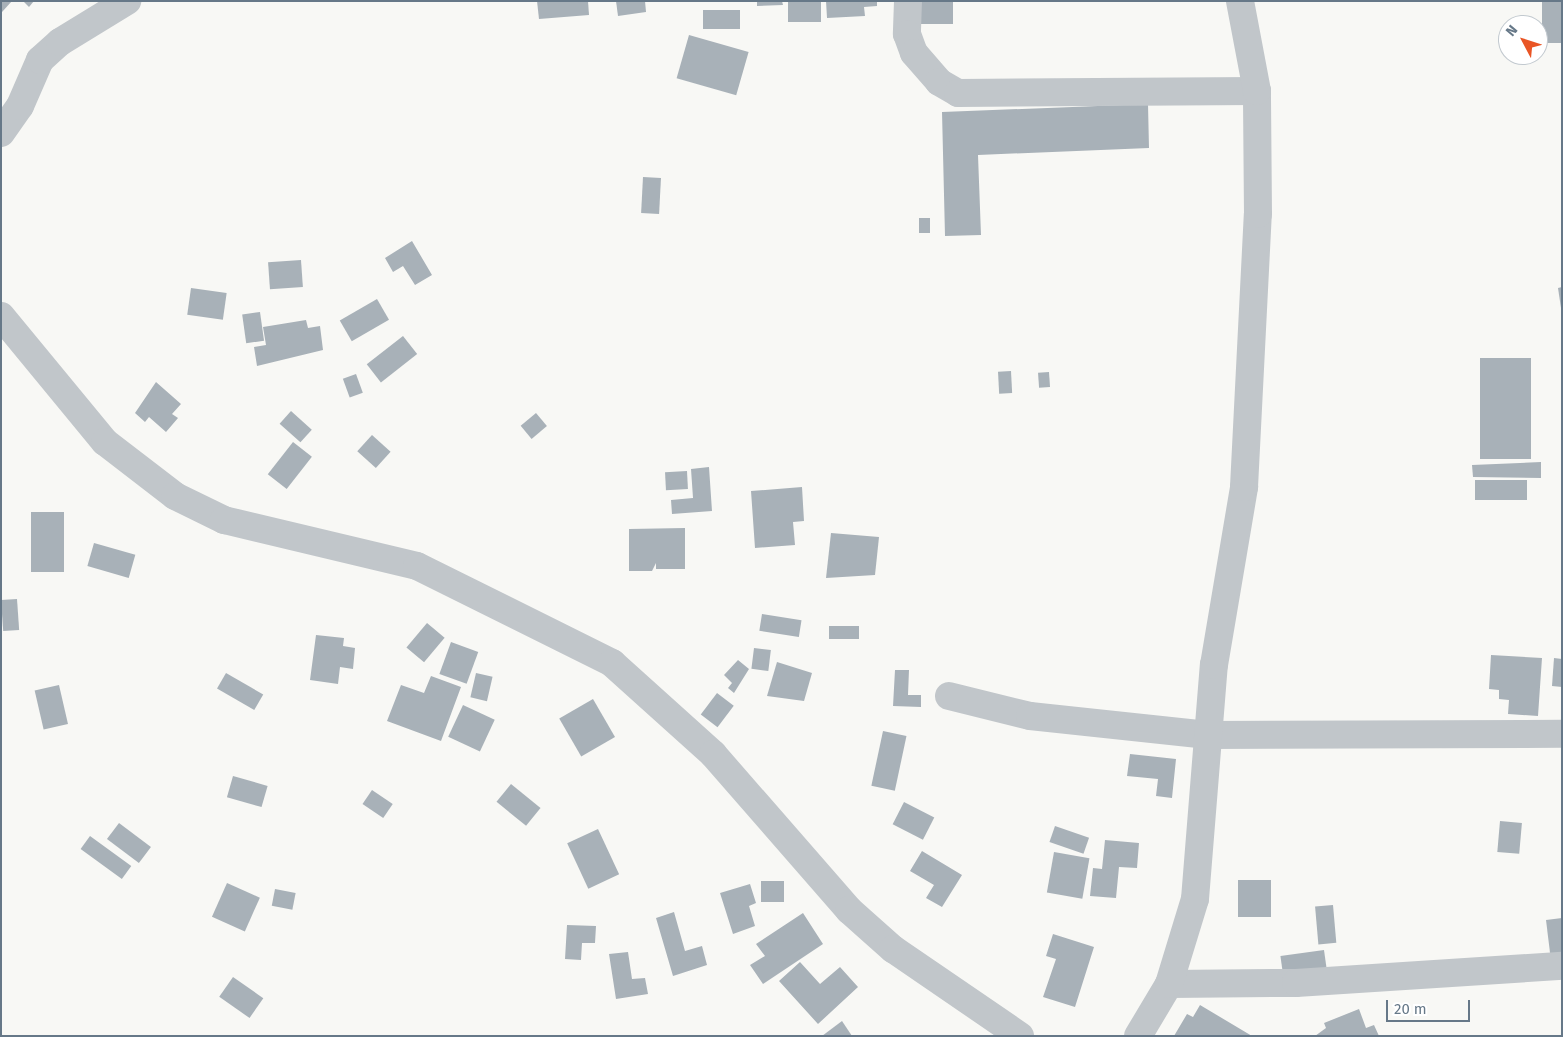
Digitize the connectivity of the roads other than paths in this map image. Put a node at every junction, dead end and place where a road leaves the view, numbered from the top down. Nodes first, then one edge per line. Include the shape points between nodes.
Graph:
1 (127, 1) edge
2 (908, 1) edge
3 (1240, 1) edge
4 (1257, 91) junction
5 (1, 133) edge
6 (1, 316) edge
7 (949, 696) dead end
8 (1562, 734) edge
9 (1208, 735) junction
10 (1562, 966) edge
11 (1169, 984) junction
12 (1020, 1036) edge
13 (1138, 1036) edge

1 - 5 street via 60,42 40,60 20,106
2 - 4 street via 907,34 914,53 939,82 958,93
3 - 4 street
4 - 9 street via 1258,214 1244,487 1214,666
6 - 12 street via 105,442 175,496 224,520 417,566 612,662 713,754 849,910 921,969
7 - 9 street via 1030,716
8 - 9 street
9 - 11 street via 1195,899
10 - 11 street via 1296,983
11 - 13 street

